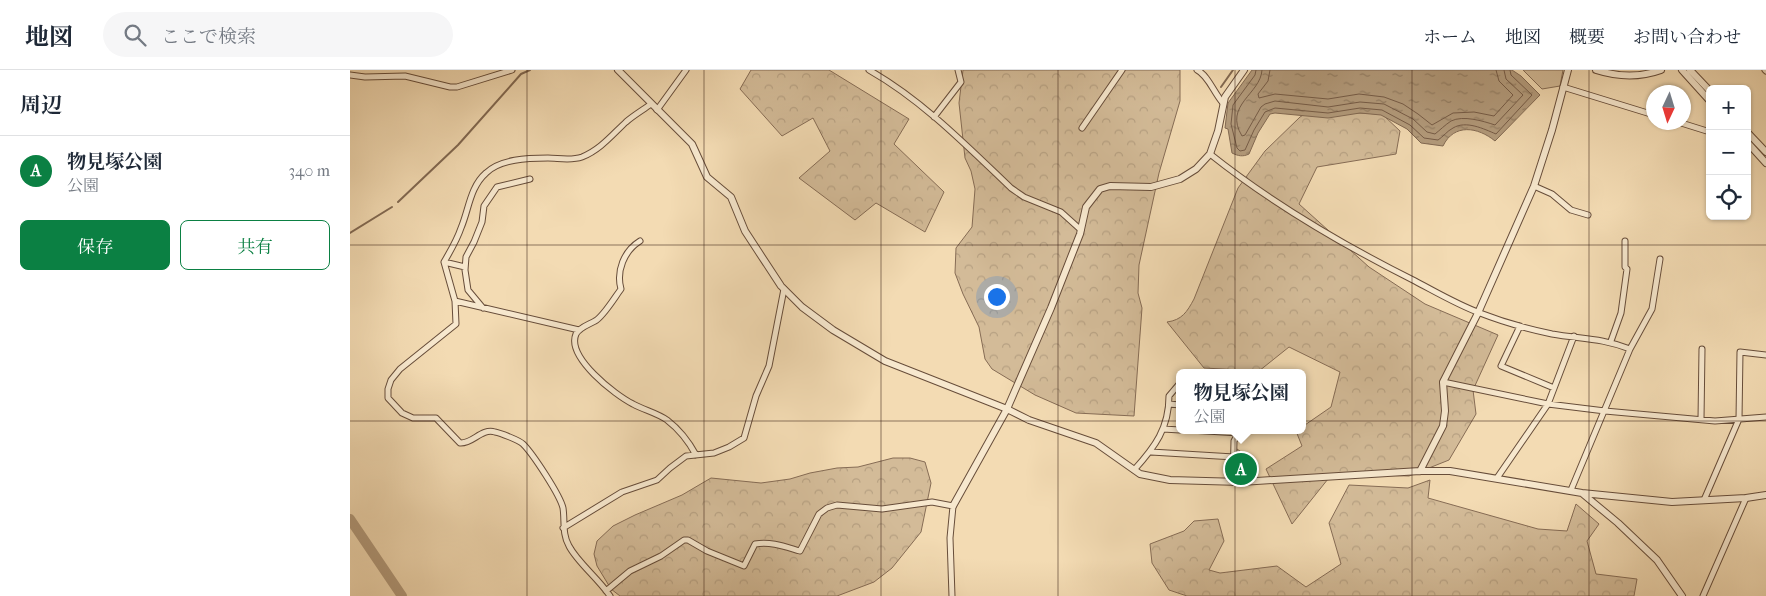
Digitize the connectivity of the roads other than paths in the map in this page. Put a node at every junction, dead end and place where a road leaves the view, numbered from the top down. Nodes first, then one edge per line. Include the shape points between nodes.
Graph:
1 (512, 70) edge
2 (618, 70) edge
3 (686, 70) edge
4 (869, 70) edge
5 (958, 70) edge
6 (1122, 70) edge
7 (1197, 70) edge
8 (1244, 70) edge
9 (1568, 70) edge
10 (1596, 70) edge
11 (1661, 70) edge
12 (1682, 70) edge
13 (1690, 70) edge
14 (350, 75) edge
15 (1563, 87) junction
16 (1706, 87) edge
17 (1706, 96) edge
18 (1223, 103) junction
19 (651, 104) junction
20 (657, 110) junction
21 (1646, 113) edge
22 (934, 117) junction
23 (1691, 126) edge
24 (1082, 128) dead end
25 (1706, 131) edge
26 (1751, 136) edge
27 (1751, 146) edge
28 (1766, 152) edge
29 (1210, 154) junction
30 (1766, 163) edge
31 (530, 179) dead end
32 (1534, 186) junction
33 (1588, 215) dead end
34 (1080, 230) junction
35 (640, 241) dead end
36 (1625, 241) dead end
37 (1660, 259) dead end
38 (444, 262) junction
39 (465, 267) junction
40 (784, 289) junction
41 (455, 301) junction
42 (483, 308) junction
43 (1478, 313) junction
44 (1520, 326) junction
45 (579, 330) junction
46 (1574, 336) junction
47 (1611, 341) junction
48 (1630, 349) junction
49 (1702, 349) dead end
50 (1766, 355) edge
51 (1444, 382) junction
52 (1176, 388) edge
53 (1554, 388) junction
54 (1169, 404) junction
55 (1548, 404) junction
56 (1176, 405) edge
57 (1007, 410) junction
58 (1605, 411) junction
59 (1766, 416) edge
60 (1739, 418) junction
61 (1701, 419) junction
62 (1163, 429) junction
63 (1176, 430) edge
64 (1239, 434) edge
65 (1151, 452) junction
66 (696, 455) junction
67 (1234, 457) junction
68 (1134, 470) junction
69 (1420, 471) junction
70 (1497, 478) junction
71 (1233, 482) junction
72 (1571, 490) junction
73 (1582, 493) junction
74 (1766, 495) edge
75 (1746, 498) junction
76 (1704, 500) junction
77 (953, 506) junction
78 (563, 528) junction
79 (608, 593) edge
80 (952, 596) edge
81 (1682, 596) edge
82 (1703, 596) edge

1 - 14 street via 450,88 405,76
2 - 19 street
3 - 20 street
4 - 22 street
5 - 22 street via 961,82
6 - 24 street
7 - 18 street via 1205,75
8 - 18 street
9 - 15 street
10 - 11 street via 1630,76
12 - 17 street
13 - 16 street
15 - 21 street
15 - 32 street
18 - 29 street
19 - 20 street
19 - 38 street via 589,154 578,158 506,162 486,173 473,191 456,242
20 - 40 street via 692,144 707,177 731,197 745,231
22 - 34 street via 1011,188 1061,212
23 - 25 street
26 - 28 street
27 - 30 street
29 - 34 street via 1196,169 1180,179 1151,187 1110,186 1100,189 1086,207
29 - 43 street via 1246,183 1309,224
31 - 39 street via 497,187 489,197
32 - 33 street via 1552,194 1571,210
32 - 43 street
34 - 57 street
35 - 45 street via 627,252 618,278 621,289 597,321
36 - 47 street via 1626,278 1621,313
37 - 48 street via 1652,309
38 - 39 street
38 - 41 street
39 - 42 street via 468,290
40 - 57 street via 833,330 885,361
40 - 66 street via 769,366 744,438 729,448
41 - 42 street
41 - 78 street via 456,324 400,369 391,380 388,398 413,418 436,418 460,443 490,431 522,443 559,495
42 - 45 street
43 - 44 street
43 - 51 street
44 - 46 street
44 - 53 street via 1501,366
45 - 66 street via 575,336 576,345 591,373 633,404 666,420 689,442
46 - 47 street
46 - 53 street
47 - 48 street
48 - 58 street
49 - 61 street
50 - 60 street via 1740,352
51 - 55 street
51 - 69 street via 1443,426
52 - 54 street via 1169,396
53 - 55 street
54 - 56 street
54 - 62 street
55 - 58 street
55 - 70 street
57 - 68 street via 1096,442
57 - 77 street
58 - 61 street
58 - 72 street
59 - 60 street
60 - 61 street
60 - 76 street
62 - 63 street
62 - 65 street
64 - 67 street via 1234,441
65 - 67 street
65 - 68 street
66 - 78 street via 686,456 657,480 622,492
67 - 71 street
68 - 71 street via 1170,480
69 - 70 street via 1450,471
69 - 71 street
70 - 72 street
72 - 73 street
73 - 76 street via 1672,502
73 - 81 street via 1657,560
74 - 75 street
75 - 76 street
75 - 82 street
77 - 79 street via 932,502 882,509 837,505 819,514 800,551 773,544 755,544 744,566 684,540 630,571
77 - 80 street via 950,538
78 - 79 street via 572,552

